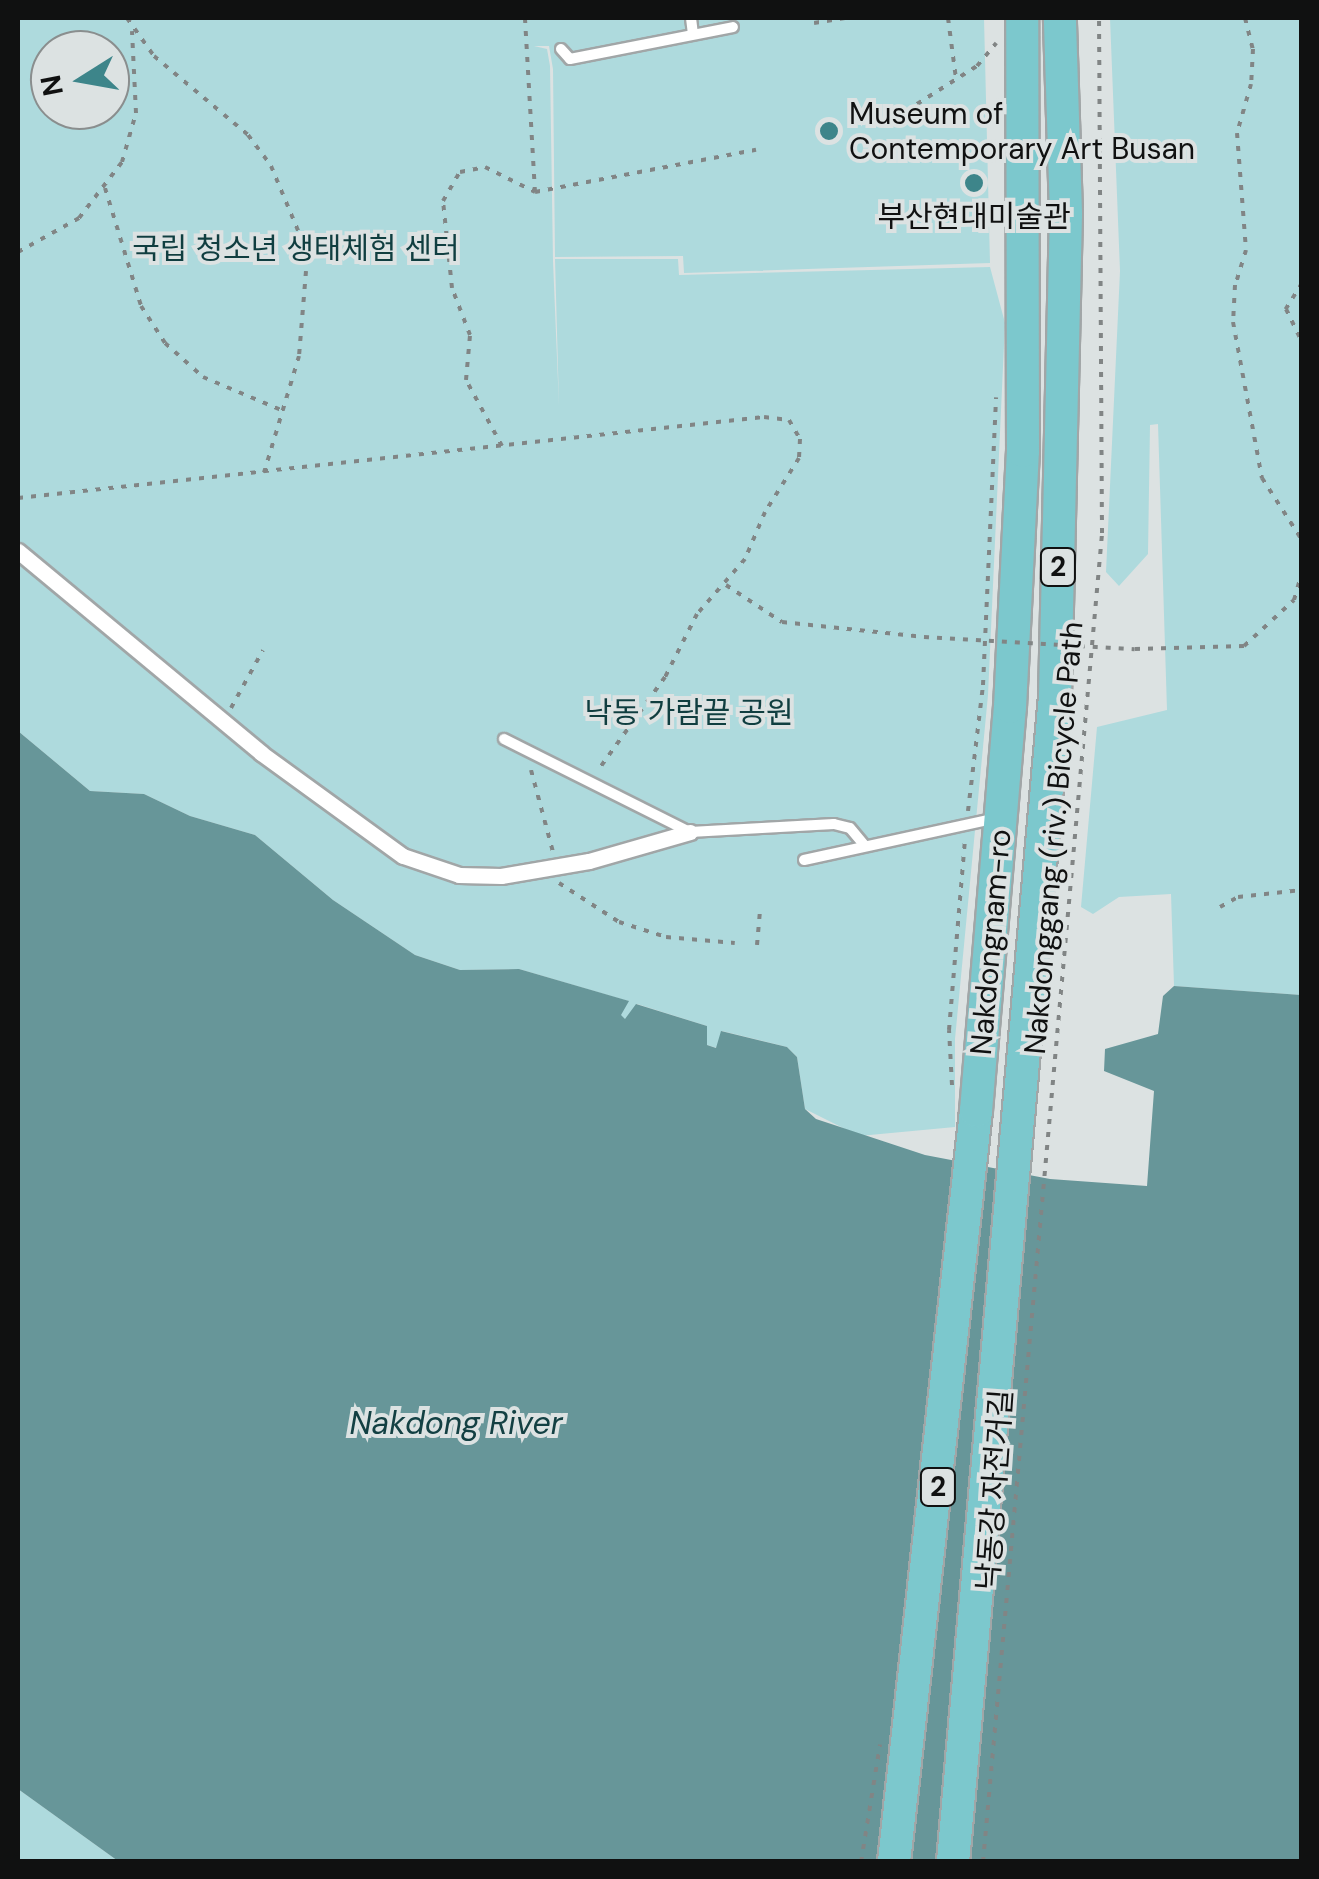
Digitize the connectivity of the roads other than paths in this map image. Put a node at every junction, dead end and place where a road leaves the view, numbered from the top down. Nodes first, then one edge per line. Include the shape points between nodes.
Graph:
1 (691, 18) edge
2 (1060, 18) edge
3 (1008, 24) edge
4 (733, 26) dead end
5 (693, 34) junction
6 (562, 49) dead end
7 (18, 551) edge
8 (504, 738) dead end
9 (1002, 816) junction
10 (690, 832) junction
11 (866, 846) junction
12 (804, 860) dead end
13 (894, 1862) edge
14 (953, 1862) edge

1 - 5 lane
2 - 14 main road, Nakdongnam-ro / 2 via 1066,214 1056,698 1036,1118
3 - 9 main road, Nakdongnam-ro / 2 via 1023,451
4 - 5 lane
5 - 6 lane via 570,59
7 - 10 street via 261,753 402,856 459,875 550,870
8 - 10 lane
9 - 11 lane
9 - 13 main road, Nakdongnam-ro / 2 via 964,1104
10 - 11 lane via 834,824 850,828
11 - 12 lane

